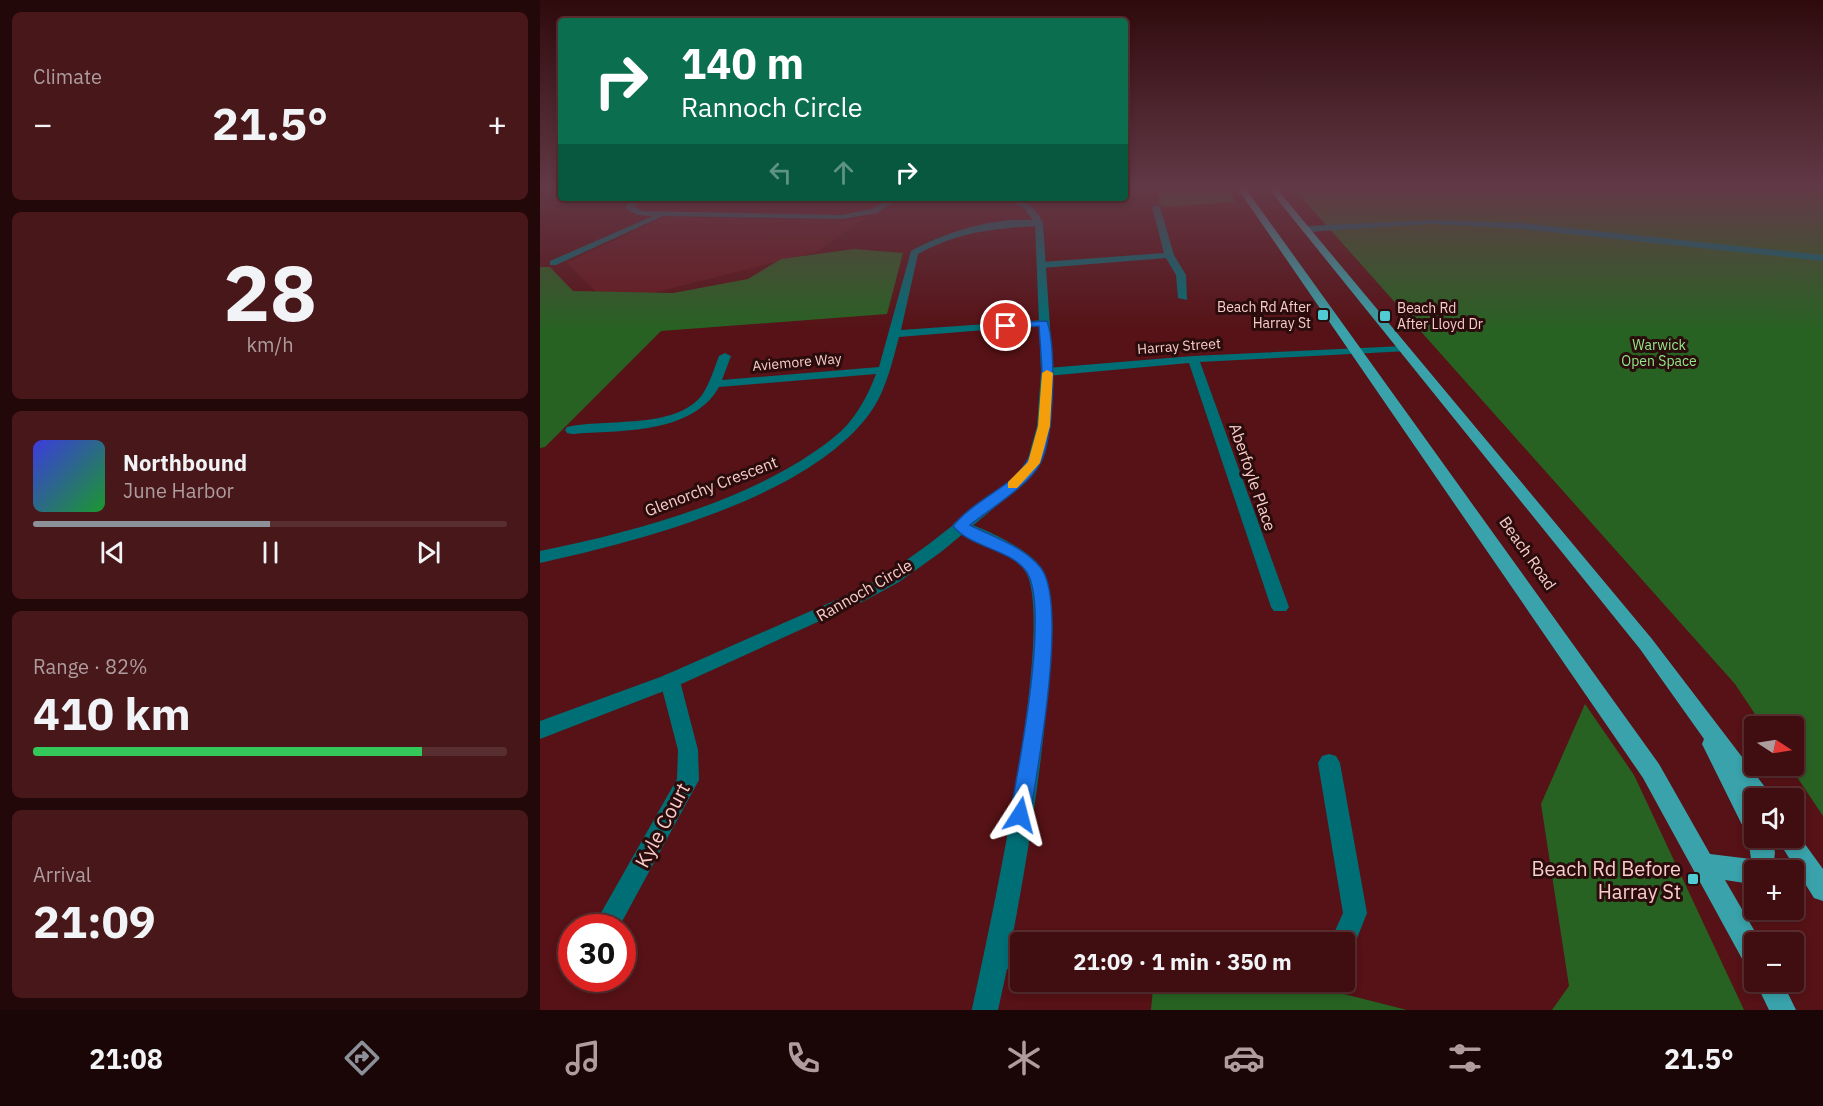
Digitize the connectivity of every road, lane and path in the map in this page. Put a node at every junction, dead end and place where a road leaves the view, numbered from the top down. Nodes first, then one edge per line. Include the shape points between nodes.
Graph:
1 (614, 236) edge
2 (945, 236) edge
3 (1041, 236) edge
4 (1164, 236) edge
5 (1275, 236) edge
6 (1313, 236) edge
7 (1617, 236) edge
8 (1169, 255) junction
9 (1823, 258) edge
10 (553, 263) dead end
11 (1042, 265) junction
12 (1183, 298) dead end
13 (1044, 323) junction
14 (894, 334) junction
15 (1401, 346) junction
16 (1354, 349) junction
17 (725, 356) dead end
18 (1193, 359) junction
19 (882, 370) junction
20 (1047, 372) junction
21 (715, 384) junction
22 (572, 430) dead end
23 (960, 526) junction
24 (540, 557) edge
25 (1280, 607) dead end
26 (670, 681) junction
27 (1693, 706) junction
28 (540, 730) edge
29 (1329, 763) dead end
30 (1753, 788) edge
31 (1744, 807) edge
32 (1762, 848) edge
33 (1795, 848) edge
34 (1704, 866) junction
35 (1823, 889) edge
36 (612, 914) edge
37 (1347, 932) edge
38 (1744, 937) edge
39 (1008, 956) edge
40 (1774, 992) edge
41 (985, 1010) edge
42 (1783, 1010) edge

1 - 10 street
2 - 14 street, Glenorchy Crescent via 914,253
3 - 11 street, Rannoch Circle
4 - 8 street
5 - 16 main road, Beach Road
6 - 15 main road, Beach Road
7 - 9 street
8 - 11 street
8 - 12 street via 1181,275
11 - 13 street, Rannoch Circle
13 - 14 street
13 - 20 street, Rannoch Circle
14 - 19 street, Glenorchy Crescent
15 - 16 street, Harray Street
15 - 27 main road, Beach Road
16 - 18 street, Harray Street
16 - 34 main road, Beach Road via 1651,771
17 - 21 street
18 - 20 street, Harray Street
18 - 25 street, Aberfoyle Place
19 - 21 street, Aviemore Way
19 - 24 street, Glenorchy Crescent via 871,401 856,424 833,446 795,471 731,500 659,525
20 - 23 street, Rannoch Circle via 1044,426 1034,463 1018,481
21 - 22 street via 701,402 667,418
23 - 26 street, Rannoch Circle via 893,578 860,596
23 - 39 street via 1025,560 1036,572 1043,613 1040,697
26 - 28 street, Rannoch Circle
26 - 36 street, Kyle Court via 688,750 688,780
27 - 30 main road, Beach Road
27 - 31 main road
29 - 37 street via 1355,913
32 - 34 main road via 1762,866 1752,872
33 - 35 main road
34 - 38 main road, Beach Road
39 - 41 street
40 - 42 main road

